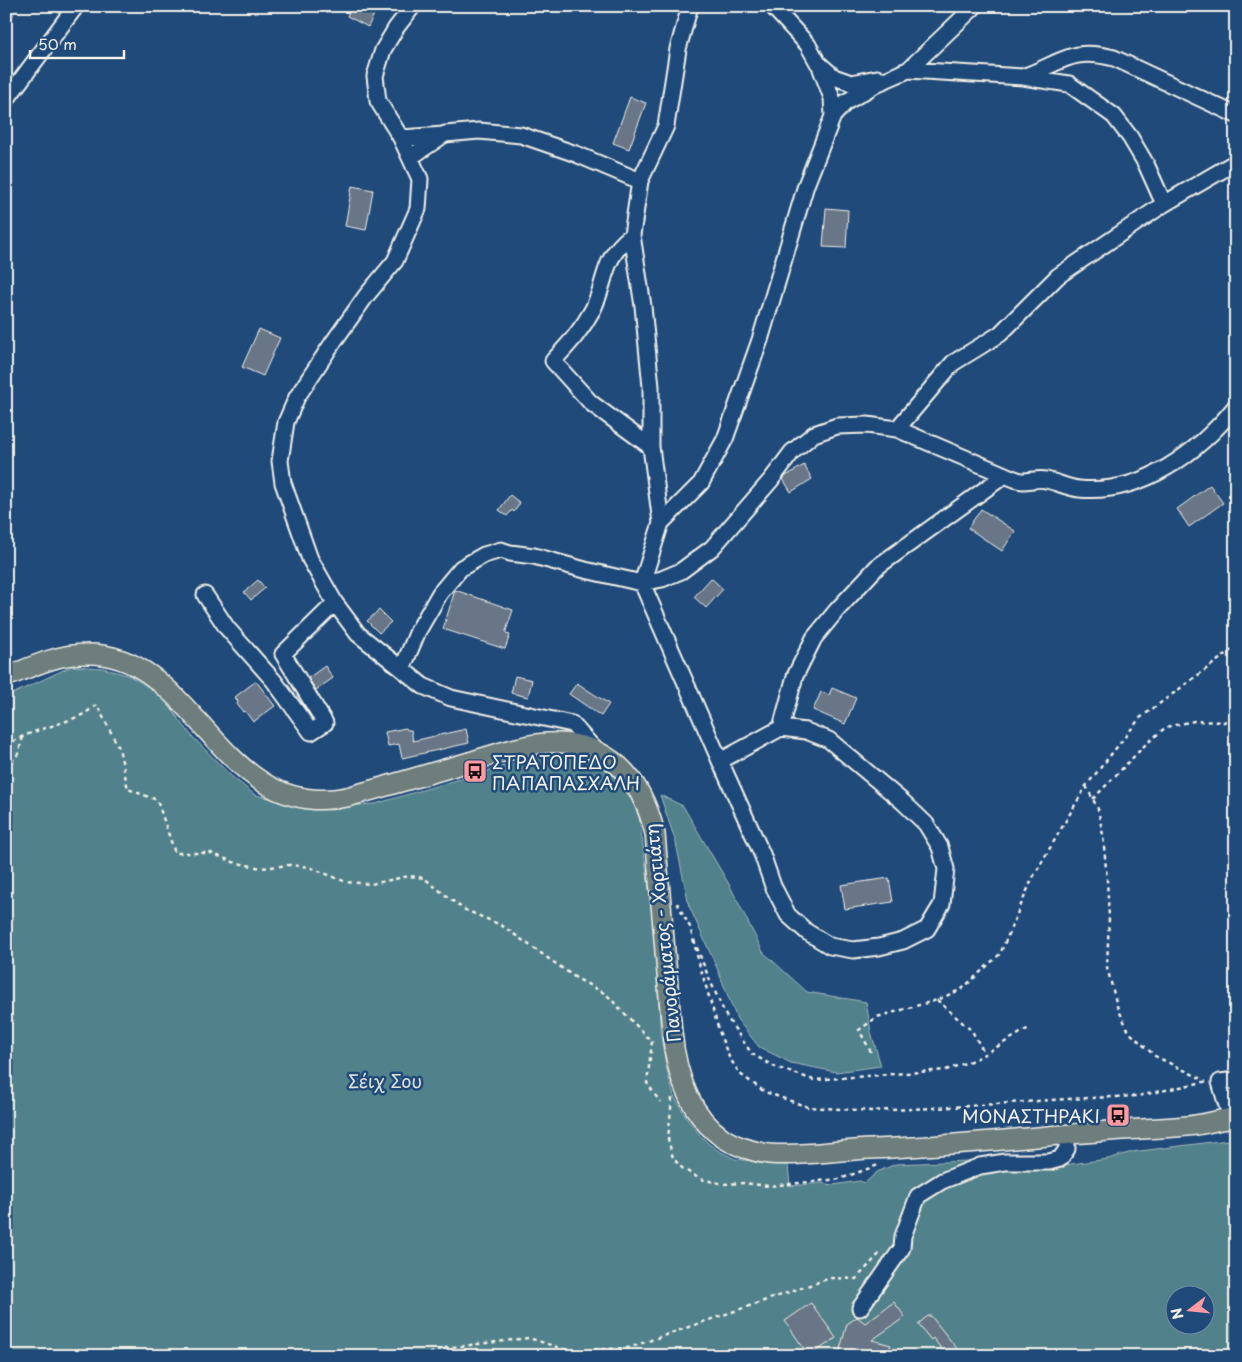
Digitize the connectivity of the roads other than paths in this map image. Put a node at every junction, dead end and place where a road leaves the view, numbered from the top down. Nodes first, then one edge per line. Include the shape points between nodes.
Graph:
1 (76, 6) edge
2 (413, 6) edge
3 (690, 6) edge
4 (772, 6) edge
5 (975, 6) edge
6 (818, 63) junction
7 (908, 70) junction
8 (1023, 77) junction
9 (6, 100) edge
10 (1236, 115) edge
11 (833, 116) junction
12 (446, 134) junction
13 (401, 138) junction
14 (410, 157) junction
15 (1236, 162) edge
16 (640, 181) junction
17 (1164, 204) junction
18 (632, 235) junction
19 (1236, 406) edge
20 (1236, 422) edge
21 (897, 429) junction
22 (1215, 430) junction
23 (651, 447) junction
24 (1005, 475) junction
25 (661, 523) junction
26 (642, 583) junction
27 (205, 595) dead end
28 (335, 603) junction
29 (402, 669) junction
30 (6, 677) edge
31 (781, 728) junction
32 (598, 752) junction
33 (720, 761) junction
34 (1236, 1080) edge
35 (1233, 1118) edge
36 (1067, 1135) junction
37 (860, 1308) dead end

1 - 9 street
2 - 13 street via 383,50 374,76 378,101
3 - 16 street via 678,49 666,126
4 - 6 street via 808,45
5 - 7 street
6 - 7 street via 834,77 851,83
6 - 11 street via 828,82
7 - 8 street
7 - 11 street via 870,87 846,102
8 - 10 street via 1059,59 1096,53 1114,58
8 - 17 street via 1069,84 1114,116 1146,164
11 - 25 street via 806,185 760,340 725,439 701,482
12 - 13 street
12 - 14 street
12 - 16 street via 479,131 521,134
13 - 14 street
14 - 28 street via 420,180 418,209 408,233 395,261 366,296 298,397 286,422 282,440 282,476 294,516 310,559
15 - 17 street
16 - 18 street
17 - 21 street via 1058,276 1000,334 953,363
18 - 23 street via 650,378
18 - 23 street via 620,244 609,260 594,306 579,333 553,361 591,403
19 - 22 street
20 - 22 street
21 - 24 street
21 - 26 street via 837,426 814,434 792,452 712,548 681,571
22 - 24 street via 1188,454 1164,469 1112,489 1078,489 1044,479 1022,481
23 - 25 street
24 - 31 street via 877,567 837,610 814,638 795,676
25 - 26 street
26 - 29 street via 501,550 484,555 461,568 440,593
26 - 33 street
27 - 28 street via 227,628 274,681 311,732 325,723 283,654
28 - 29 street via 358,634
29 - 32 street via 424,686 451,698 572,724
30 - 32 main road, Πανοράματος - Χορτιάτη via 77,654 98,654 132,663 162,684 264,784 306,798 347,797 537,744 564,743
31 - 33 street
31 - 33 street via 806,731 829,740 926,824 940,847 946,868 942,904 927,929 903,941 853,950 830,946 807,932 788,916
32 - 36 main road, Πανοράματος - Χορτιάτη via 624,771 646,803 655,834 676,1060 682,1084 694,1108 723,1138 769,1154 815,1154
34 - 35 street via 1212,1081
35 - 36 main road, Πανοράματος - Χορτιάτη via 1188,1126
36 - 37 street via 1067,1149 1060,1160 980,1166 942,1181 918,1196 903,1236 902,1248

